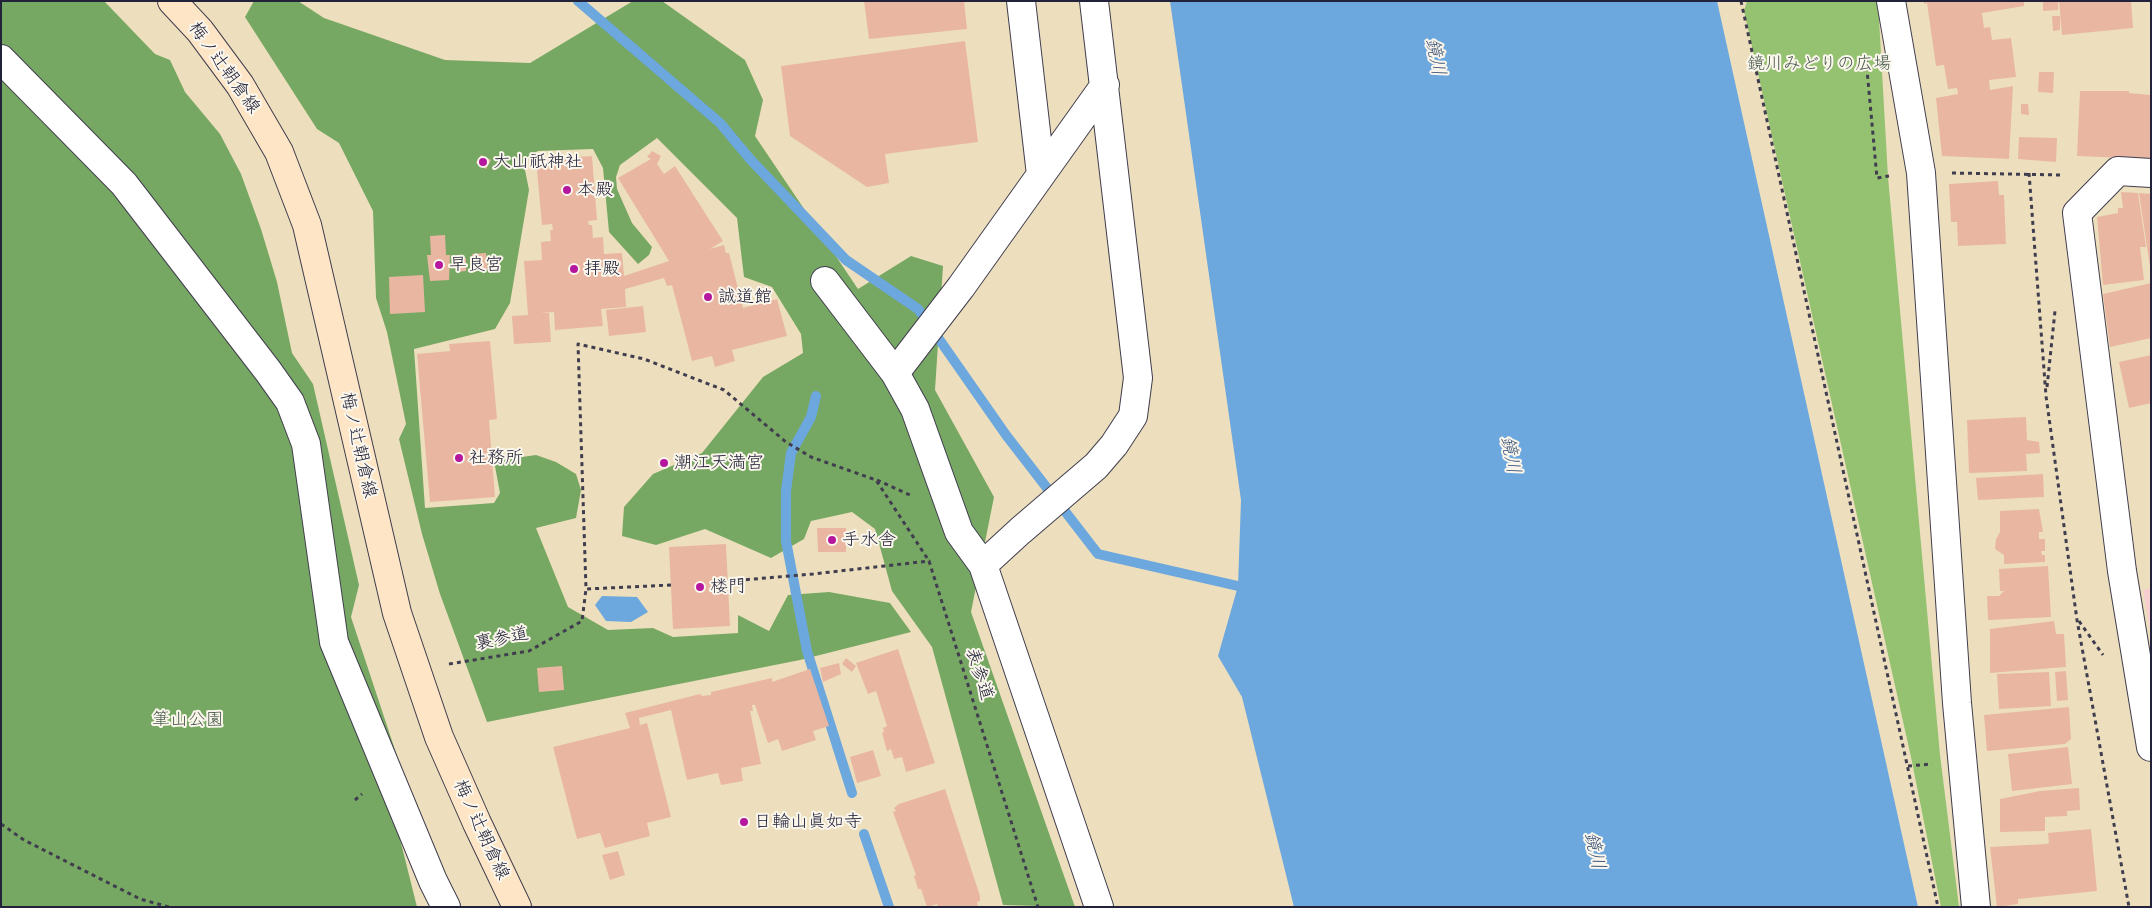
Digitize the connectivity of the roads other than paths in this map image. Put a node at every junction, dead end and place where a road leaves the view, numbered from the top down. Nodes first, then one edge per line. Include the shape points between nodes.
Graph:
1 (172, 1) edge
2 (1021, 1) edge
3 (1094, 1) edge
4 (1891, 1) edge
5 (1, 59) edge
6 (1105, 85) junction
7 (2151, 173) edge
8 (1041, 175) junction
9 (825, 282) dead end
10 (895, 373) junction
11 (983, 565) junction
12 (2151, 748) edge
13 (446, 907) edge
14 (517, 907) edge
15 (1099, 907) edge
16 (1976, 907) edge

1 - 14 main road, 梅ノ辻朝倉線 via 200,31 240,85 279,152 303,216 329,315 398,613 439,737
2 - 8 street
3 - 6 street
4 - 16 street via 1921,173 1957,703
5 - 13 street via 124,184 290,402 306,444 334,642
6 - 8 street
6 - 11 street via 1138,378 1134,416 1096,466
7 - 12 street via 2118,171 2077,214 2122,571
8 - 10 street
9 - 10 street
10 - 11 street via 915,409 959,532
11 - 15 street

